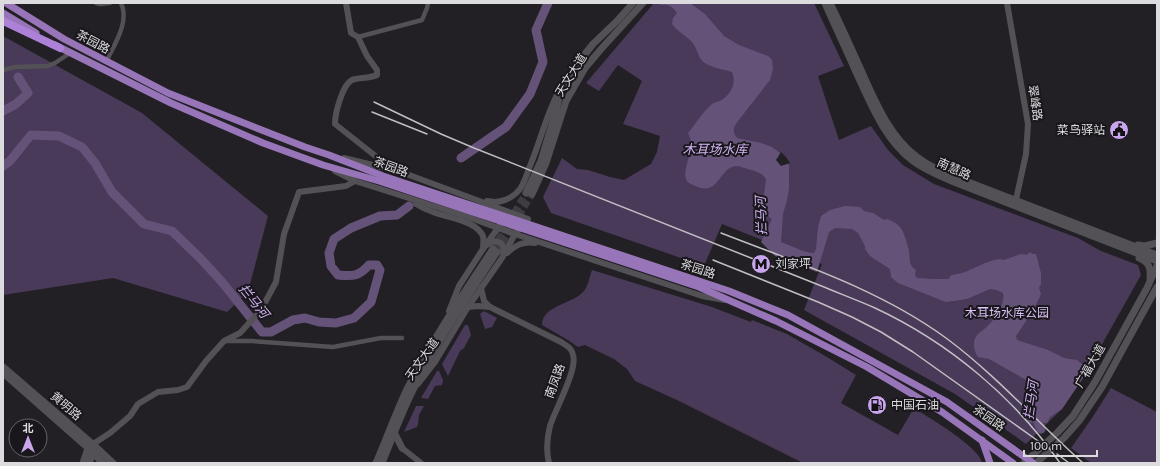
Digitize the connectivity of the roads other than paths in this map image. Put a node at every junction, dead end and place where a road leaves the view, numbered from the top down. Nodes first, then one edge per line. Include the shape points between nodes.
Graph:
1 (6, 3) edge
2 (96, 3) edge
3 (110, 3) edge
4 (121, 3) edge
5 (346, 3) edge
6 (428, 3) edge
7 (632, 3) edge
8 (643, 3) edge
9 (825, 3) edge
10 (830, 3) edge
11 (1007, 3) edge
12 (3, 13) edge
13 (3, 21) edge
14 (358, 37) junction
15 (60, 48) junction
16 (70, 53) junction
17 (106, 62) junction
18 (3, 70) edge
19 (330, 155) junction
20 (323, 165) junction
21 (376, 165) junction
22 (381, 179) junction
23 (356, 181) junction
24 (526, 192) junction
25 (395, 194) junction
26 (475, 199) junction
27 (1015, 203) junction
28 (509, 212) junction
29 (468, 217) junction
30 (528, 219) joint
31 (499, 228) junction
32 (515, 234) junction
33 (1094, 236) junction
34 (1118, 240) junction
35 (1157, 243) edge
36 (547, 244) junction
37 (483, 249) junction
38 (497, 253) junction
39 (1157, 255) edge
40 (1157, 261) edge
41 (1157, 266) edge
42 (700, 285) junction
43 (481, 288) junction
44 (1147, 288) junction
45 (1156, 288) edge
46 (728, 301) junction
47 (468, 307) junction
48 (490, 307) junction
49 (446, 319) junction
50 (402, 338) dead end
51 (224, 341) junction
52 (3, 367) edge
53 (3, 374) edge
54 (412, 392) junction
55 (395, 434) junction
56 (982, 440) junction
57 (93, 448) junction
58 (402, 448) junction
59 (387, 451) junction
60 (82, 463) edge
61 (89, 463) edge
62 (103, 463) edge
63 (113, 463) edge
64 (376, 463) edge
65 (382, 463) edge
66 (421, 463) edge
67 (549, 463) edge
68 (990, 463) edge
69 (1013, 463) edge
70 (1024, 463) edge
71 (1033, 463) edge
72 (1036, 463) edge

1 - 17 main road, 茶园路
2 - 3 street
4 - 17 street via 124,19
5 - 14 street via 350,33
6 - 14 street via 422,20
7 - 24 main road, 天文大道 via 593,44 561,88 541,161
8 - 24 main road, 天文大道 via 585,68 566,101 546,164
9 - 27 main road, 南慧路 via 874,110 897,146 913,161 932,173
10 - 27 main road, 南慧路 via 878,108 900,141 917,157 935,168
11 - 27 street, 翠峰路 via 1028,124 1026,154
12 - 15 main road, 茶园路
13 - 15 highway
14 - 21 street via 377,70 377,75 352,80 345,86 335,116 335,124 378,158
15 - 16 main road, 茶园路
16 - 18 street via 48,66
16 - 20 main road, 茶园路 via 171,104
17 - 19 main road, 茶园路 via 168,93
19 - 21 street, 茶园路
19 - 22 main road, 茶园路
20 - 22 main road, 茶园路
20 - 23 street, 茶园路
21 - 26 street, 茶园路
22 - 42 main road, 茶园路
23 - 25 street, 茶园路
23 - 51 street via 346,186 300,192 284,234 276,282 261,310 240,333
24 - 26 street via 498,202
25 - 29 street, 茶园路
25 - 37 street via 433,212 473,226 483,237
26 - 28 street, 茶园路
26 - 29 street via 482,205 482,214
27 - 33 main road, 南慧路
27 - 34 main road, 南慧路
28 - 30 street, 茶园路
28 - 31 street, 天文大道
29 - 31 street, 茶园路
30 - 32 street, 天文大道
31 - 32 street, 茶园路
31 - 37 street, 天文大道
32 - 36 street, 茶园路
32 - 38 street, 天文大道
33 - 40 main road, 南慧路
33 - 44 main road via 1148,264 1150,273
34 - 35 main road via 1145,246
34 - 39 main road, 南慧路
36 - 38 street via 522,243
36 - 46 street, 茶园路 via 702,296
37 - 38 street via 489,242 499,242 504,248
37 - 49 street, 天文大道 via 459,286
38 - 43 street, 天文大道
38 - 49 main road, 天文大道
38 - 54 main road, 天文大道 via 451,323
41 - 44 main road, 广福大道
42 - 46 main road, 茶园路
42 - 71 main road, 茶园路 via 729,291 808,325 947,402
43 - 47 street, 天文大道
43 - 48 street via 484,301
44 - 70 main road, 广福大道 via 1095,382 1073,416
45 - 72 main road, 广福大道 via 1102,387 1079,421
46 - 56 main road, 茶园路 via 776,321 867,367 942,412
47 - 48 street
47 - 54 street, 天文大道 via 435,362
48 - 67 street, 南凤路 via 561,342 570,348 574,356 573,368 550,426 547,439
49 - 64 main road, 天文大道 via 408,388
50 - 51 street via 381,338 333,347
51 - 57 street via 187,387 158,392 138,404 130,416
52 - 57 main road, 黄明路
53 - 57 main road, 黄明路
54 - 55 main road, 天文大道
55 - 58 main road
55 - 59 main road, 天文大道
56 - 68 main road
56 - 69 main road, 茶园路
57 - 60 main road
57 - 61 main road
57 - 62 main road, 黄明路
57 - 63 main road, 黄明路
58 - 59 main road
58 - 66 street
59 - 65 main road, 天文大道

